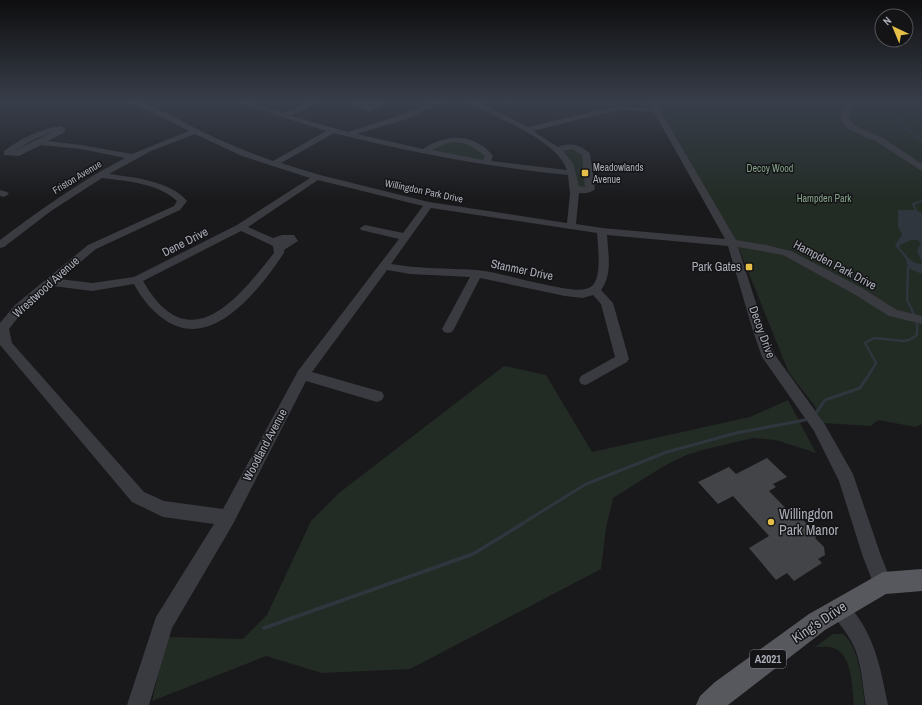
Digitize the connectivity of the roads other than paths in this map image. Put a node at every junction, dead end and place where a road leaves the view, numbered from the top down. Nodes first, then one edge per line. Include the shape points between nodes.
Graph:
1 (40, 134) edge
2 (55, 134) edge
3 (187, 134) edge
4 (201, 134) edge
5 (326, 134) edge
6 (349, 134) edge
7 (532, 134) edge
8 (670, 134) edge
9 (866, 134) edge
10 (40, 142) junction
11 (559, 150) junction
12 (424, 152) junction
13 (133, 157) junction
14 (486, 163) junction
15 (274, 164) junction
16 (922, 168) edge
17 (572, 173) junction
18 (101, 175) junction
19 (317, 178) junction
20 (575, 188) junction
21 (429, 205) junction
22 (572, 226) junction
23 (241, 227) junction
24 (365, 228) dead end
25 (602, 231) junction
26 (405, 237) junction
27 (732, 243) junction
28 (0, 245) edge
29 (383, 266) junction
30 (477, 274) junction
31 (137, 280) junction
32 (52, 282) junction
33 (596, 290) junction
34 (922, 320) edge
35 (448, 329) dead end
36 (303, 375) junction
37 (586, 380) dead end
38 (377, 396) dead end
39 (226, 518) junction
40 (922, 580) edge
41 (882, 584) junction
42 (840, 608) junction
43 (138, 705) edge
44 (709, 705) edge
45 (877, 705) edge

1 - 10 street via 7,152 16,154
2 - 10 street
3 - 13 street, Friston Avenue
4 - 15 street, Willingdon Park Drive
5 - 15 street
6 - 12 street
7 - 11 street
8 - 27 street, Decoy Drive
9 - 16 street
10 - 13 street
11 - 17 street via 568,161
11 - 20 street via 572,146 586,154 590,189 583,191
12 - 14 street
12 - 14 street via 447,140 461,139 482,149 489,156
13 - 18 street, Friston Avenue
14 - 17 street
15 - 19 street, Willingdon Park Drive
17 - 20 street
18 - 28 street, Friston Avenue via 40,213
18 - 32 street, Wrestwood Avenue via 150,185 182,200 177,208 92,247
19 - 21 street, Willingdon Park Drive
19 - 23 street, Dene Drive
20 - 22 street
21 - 22 street, Willingdon Park Drive
21 - 26 street, Woodland Avenue
22 - 25 street, Willingdon Park Drive
23 - 31 street, Dene Drive
23 - 31 street via 276,244 279,253 243,296 222,314 202,325 184,325 167,315 150,301
24 - 26 street
25 - 27 street, Willingdon Park Drive
25 - 33 street via 604,270
26 - 29 street, Woodland Avenue
27 - 34 street, Hampden Park Drive via 787,253 893,313
27 - 41 street, Decoy Drive via 759,331 770,357 819,427 847,479
29 - 30 street, Stanmer Drive via 410,271
29 - 36 street, Woodland Avenue
30 - 33 street, Stanmer Drive via 565,292 583,294
30 - 35 street
31 - 32 street, Dene Drive via 92,287
32 - 39 street, Wrestwood Avenue via 20,308 3,328 6,344 138,497 163,510
33 - 37 street via 607,303 622,359
36 - 38 street
36 - 39 street, Woodland Avenue
39 - 43 street, Woodland Avenue via 163,624
40 - 41 main road, King's Drive / A2021
41 - 42 main road, King's Drive / A2021
42 - 44 main road, King's Drive / A2021 via 817,622
42 - 45 street via 858,633 868,657

